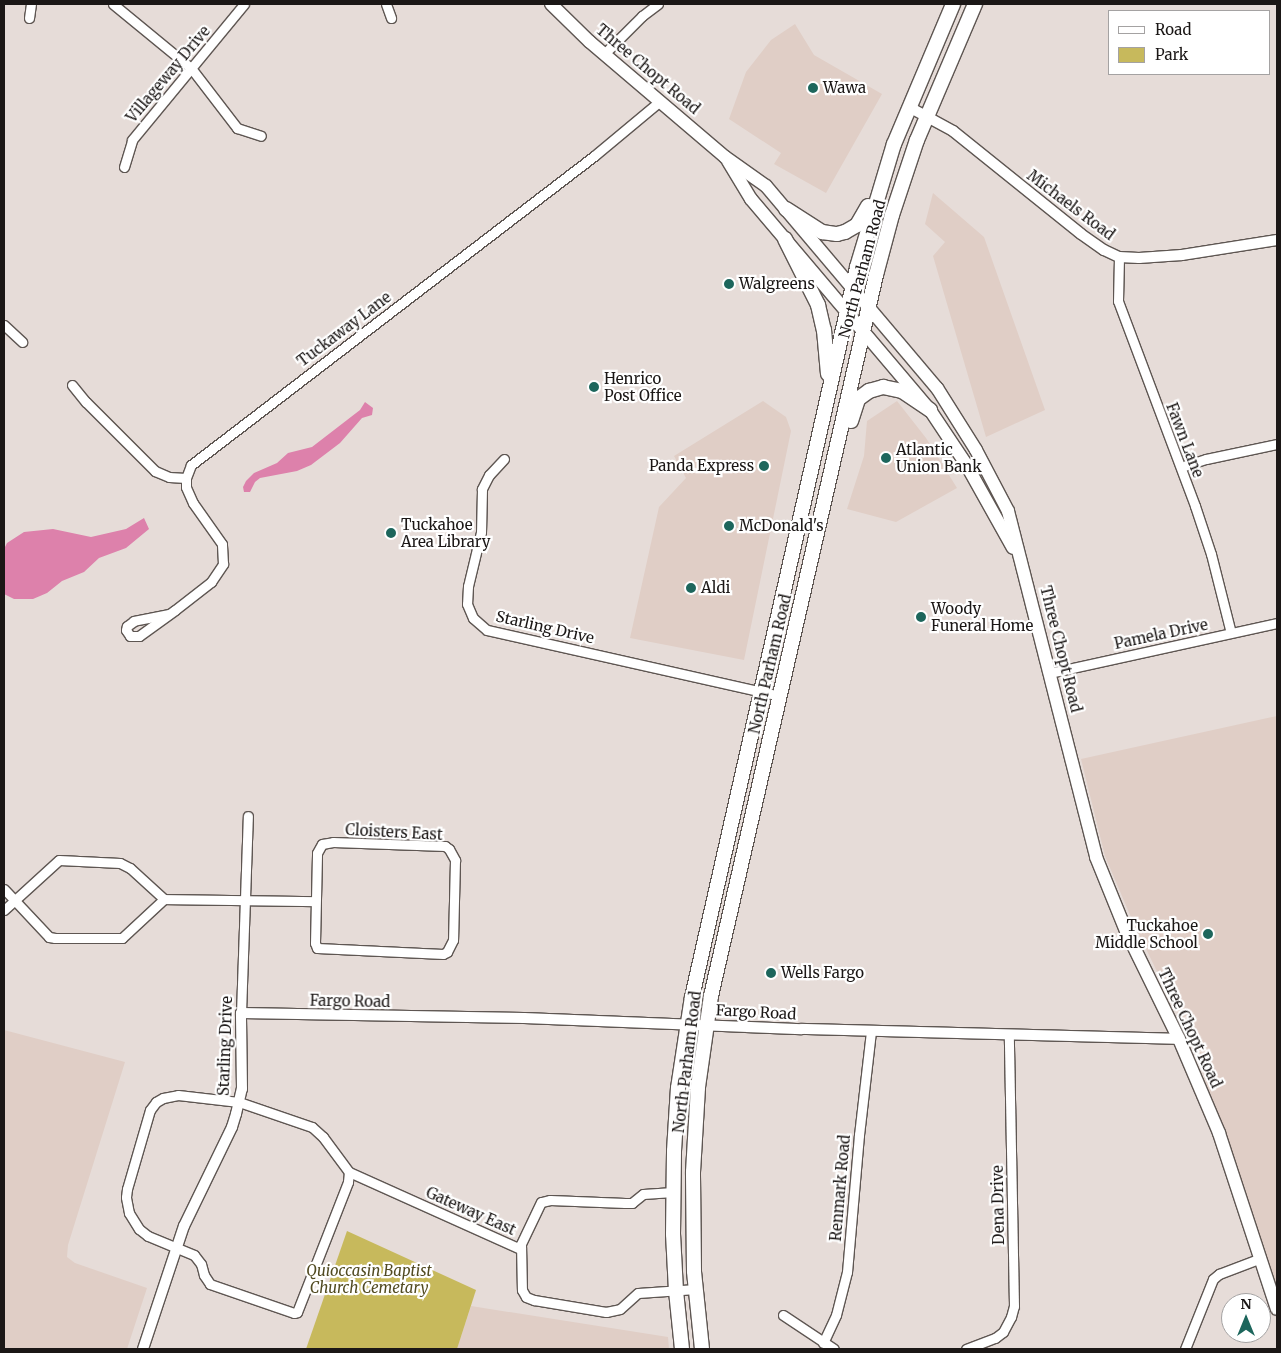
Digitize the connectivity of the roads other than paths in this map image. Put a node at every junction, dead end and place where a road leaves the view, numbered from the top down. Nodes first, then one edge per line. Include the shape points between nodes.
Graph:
1 (31, 4) edge
2 (113, 4) edge
3 (244, 4) edge
4 (386, 4) edge
5 (551, 4) edge
6 (658, 4) edge
7 (953, 4) edge
8 (975, 4) edge
9 (29, 18) dead end
10 (391, 18) dead end
11 (604, 54) junction
12 (190, 68) junction
13 (660, 101) junction
14 (909, 107) junction
15 (927, 115) junction
16 (261, 136) dead end
17 (725, 157) junction
18 (124, 167) dead end
19 (880, 189) junction
20 (786, 209) junction
21 (785, 239) junction
22 (1277, 240) edge
23 (1119, 257) junction
24 (852, 287) junction
25 (868, 306) junction
26 (846, 311) junction
27 (4, 325) edge
28 (862, 329) junction
29 (22, 342) dead end
30 (72, 385) dead end
31 (829, 386) junction
32 (930, 410) junction
33 (1277, 444) edge
34 (504, 459) dead end
35 (1181, 467) junction
36 (186, 478) junction
37 (827, 484) junction
38 (1020, 559) junction
39 (169, 614) dead end
40 (1277, 624) edge
41 (1231, 634) junction
42 (1050, 673) junction
43 (760, 692) junction
44 (779, 696) junction
45 (248, 816) dead end
46 (4, 890) edge
47 (164, 899) junction
48 (243, 900) junction
49 (15, 901) junction
50 (315, 901) junction
51 (4, 910) edge
52 (241, 1013) junction
53 (687, 1024) junction
54 (706, 1025) junction
55 (871, 1032) junction
56 (1009, 1034) junction
57 (1179, 1039) junction
58 (239, 1102) junction
59 (349, 1172) junction
60 (673, 1192) junction
61 (176, 1246) junction
62 (520, 1249) junction
63 (1261, 1258) junction
64 (696, 1290) junction
65 (676, 1291) junction
66 (1277, 1309) edge
67 (783, 1315) dead end
68 (823, 1343) junction
69 (143, 1349) edge
70 (682, 1349) edge
71 (702, 1349) edge
72 (834, 1349) edge
73 (966, 1349) edge
74 (1185, 1349) edge

1 - 9 street
2 - 12 street
3 - 12 street, Villageway Drive
4 - 10 street
5 - 11 main road, Three Chopt Road
6 - 11 street
7 - 14 highway, North Parham Road
8 - 15 highway, North Parham Road
11 - 13 main road, Three Chopt Road
12 - 16 street via 237,128
12 - 18 street, Villageway Drive via 132,140
13 - 17 main road, Three Chopt Road
13 - 36 street, Tuckaway Lane via 594,156 196,460
14 - 15 street, Michaels Road
14 - 19 highway, North Parham Road
15 - 23 street, Michaels Road via 953,131 1081,234
15 - 25 highway, North Parham Road via 892,215
17 - 20 main road, Three Chopt Road via 766,186
17 - 21 main road, Three Chopt Road via 751,199
19 - 20 highway via 857,225 845,232 822,232
19 - 24 highway, North Parham Road
20 - 24 main road, Three Chopt Road
21 - 26 main road, Three Chopt Road
21 - 31 highway via 818,306 824,330
22 - 23 street, Michaels Road via 1182,255
23 - 35 street, Fawn Lane via 1118,301
24 - 25 main road, Three Chopt Road
24 - 26 highway, North Parham Road
25 - 28 highway, North Parham Road
25 - 38 main road, Three Chopt Road via 936,388 973,445 1008,511
26 - 28 main road, Three Chopt Road
26 - 31 highway, North Parham Road
27 - 29 street
28 - 32 main road, Three Chopt Road
28 - 37 highway, North Parham Road
30 - 36 street via 155,472
31 - 43 highway, North Parham Road
32 - 37 highway via 902,391 891,388 875,388 863,394 855,404 843,453
32 - 38 main road, Three Chopt Road via 966,464
33 - 35 street
34 - 43 street, Starling Drive via 489,475 482,489 481,532 468,586 468,604 473,618 487,630
35 - 41 street, Fawn Lane via 1211,554
36 - 39 street via 193,503 222,544 223,564 211,582
37 - 44 highway, North Parham Road
38 - 42 main road, Three Chopt Road
40 - 41 street, Pamela Drive
41 - 42 street, Pamela Drive
42 - 57 main road, Three Chopt Road via 1096,857 1126,931
43 - 44 street, Starling Drive
43 - 53 highway, North Parham Road
44 - 54 highway, North Parham Road
45 - 48 street, Starling Drive
46 - 49 street
47 - 48 street
47 - 49 street via 120,863 59,860
47 - 49 street via 119,939 50,937
48 - 50 street
48 - 52 street, Starling Drive
49 - 51 street
50 - 50 street, Cloisters East via 317,853 322,844 445,846 453,853 453,940 443,954 320,950 315,944
52 - 53 street, Fargo Road
52 - 58 street, Starling Drive via 242,1089
53 - 54 street, Fargo Road
53 - 60 highway, North Parham Road via 678,1097
54 - 55 street, Fargo Road
54 - 64 highway, North Parham Road via 693,1158
55 - 56 street, Fargo Road
55 - 68 street, Renmark Road via 847,1272 836,1316
56 - 57 street, Fargo Road
56 - 73 street, Dena Drive via 1014,1306 1012,1317 1002,1332
57 - 63 main road, Three Chopt Road via 1219,1133
58 - 59 street, Gateway East via 312,1127 323,1136
58 - 61 street, Starling Drive via 232,1127
58 - 61 street, Gateway East via 170,1096 156,1102 150,1110 127,1189 126,1204 139,1230
59 - 61 street via 348,1182 297,1312 210,1284 198,1260
59 - 62 street, Gateway East
60 - 62 street, Gateway East via 643,1194 632,1203 625,1204 541,1202
60 - 65 highway, North Parham Road
61 - 69 street, Starling Drive
62 - 65 street via 522,1290 526,1297 534,1300 616,1311 638,1293
63 - 66 main road, Three Chopt Road
63 - 74 street via 1213,1279
64 - 65 street
64 - 71 highway, North Parham Road
65 - 70 highway, North Parham Road
67 - 68 street
68 - 72 street

